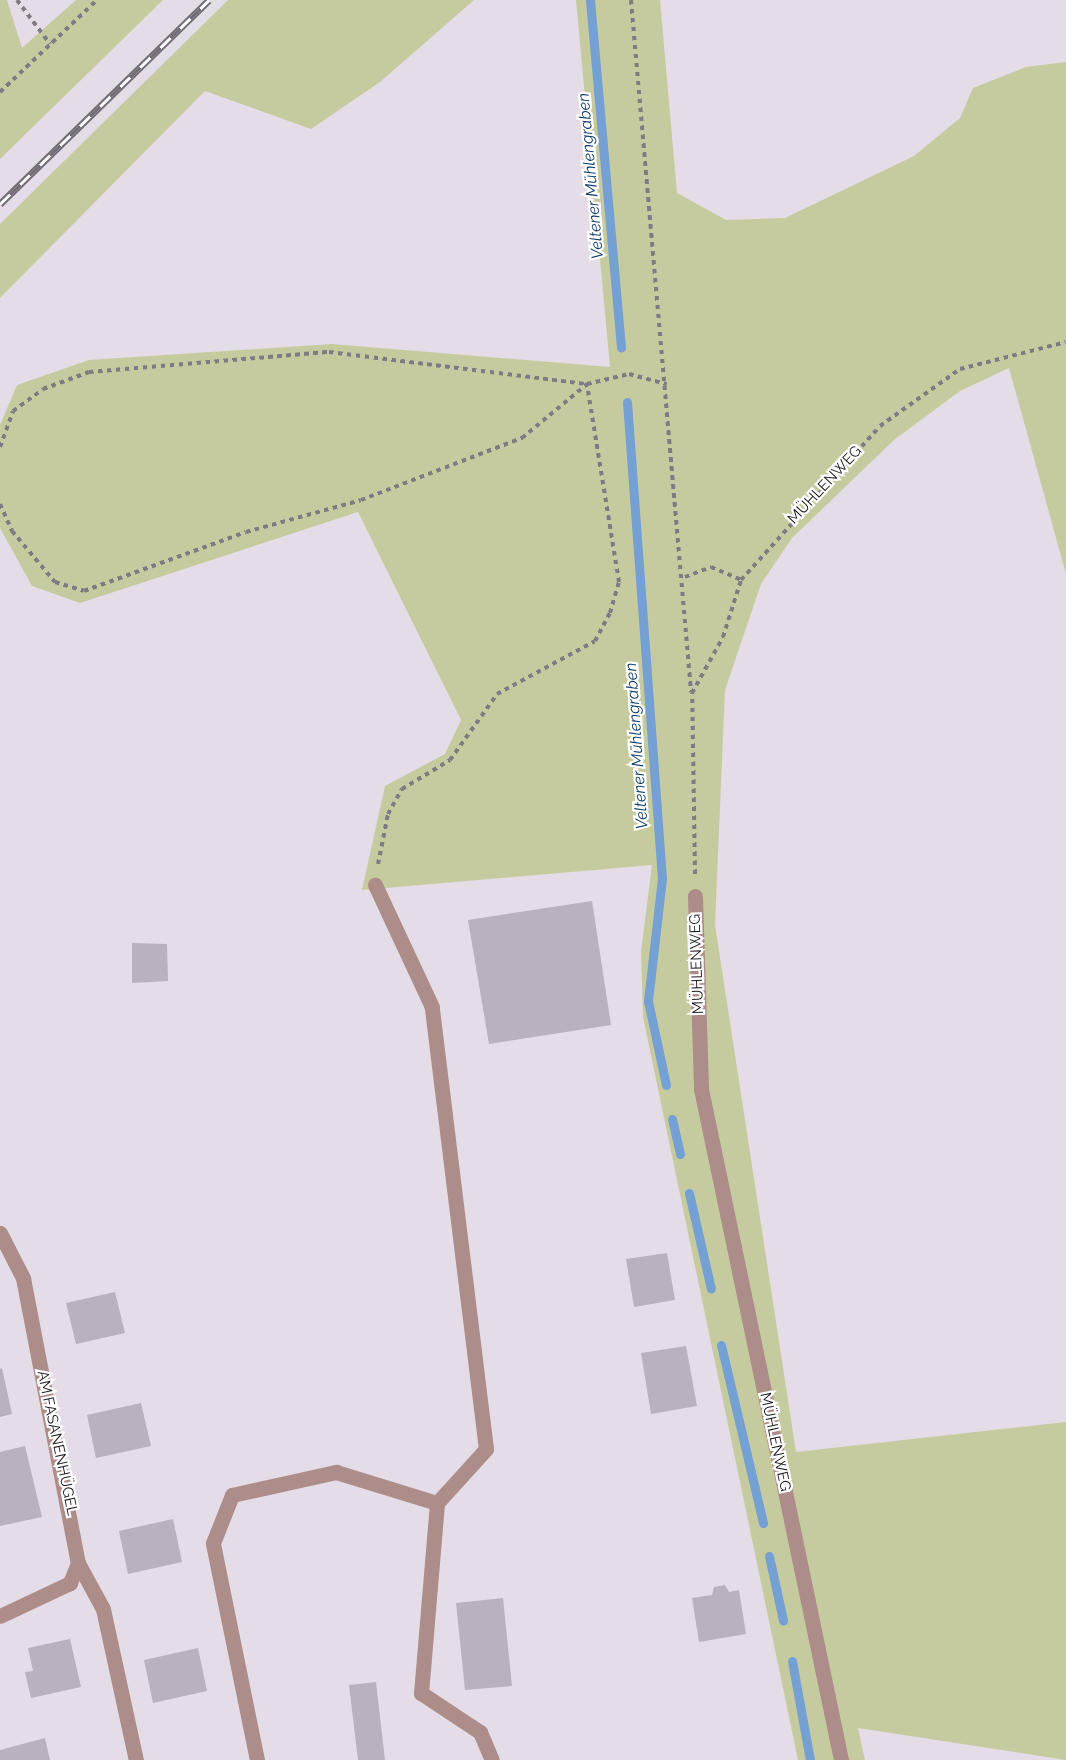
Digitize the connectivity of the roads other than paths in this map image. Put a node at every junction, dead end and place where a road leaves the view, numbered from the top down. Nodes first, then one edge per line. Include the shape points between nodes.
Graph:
1 (375, 885) road end
2 (695, 896) road end
3 (0, 1233) edge
4 (437, 1503) junction
5 (78, 1563) junction
6 (0, 1616) edge
7 (136, 1760) edge
8 (257, 1760) edge
9 (492, 1760) edge
10 (841, 1760) edge

1 - 4 street via 432,1007 486,1449
2 - 10 street, MÜHLENWEG via 701,1089
3 - 5 street, AM FASANENHÜGEL via 23,1278
4 - 8 street via 336,1472 232,1496 213,1543
4 - 9 street via 421,1693 480,1732
5 - 6 street via 70,1583
5 - 7 street, AM FASANENHÜGEL via 103,1609

